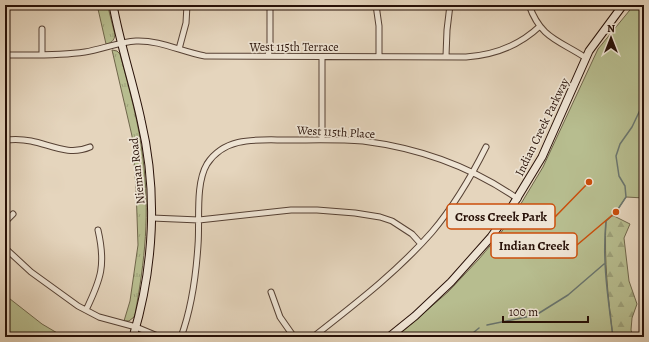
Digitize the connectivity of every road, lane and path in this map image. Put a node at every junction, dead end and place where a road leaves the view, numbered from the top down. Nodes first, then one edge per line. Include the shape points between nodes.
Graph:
1 (113, 5) edge
2 (187, 5) edge
3 (270, 5) edge
4 (376, 5) edge
5 (450, 5) edge
6 (529, 5) edge
7 (623, 5) edge
8 (540, 26) junction
9 (42, 30) dead end
10 (122, 44) junction
11 (179, 50) junction
12 (5, 55) edge
13 (42, 55) junction
14 (268, 56) junction
15 (379, 56) junction
16 (446, 56) junction
17 (322, 57) junction
18 (586, 58) junction
19 (5, 140) edge
20 (322, 140) junction
21 (90, 147) dead end
22 (486, 147) dead end
23 (473, 173) junction
24 (518, 198) junction
25 (13, 214) dead end
26 (152, 218) junction
27 (199, 220) junction
28 (5, 222) edge
29 (98, 230) dead end
30 (421, 244) junction
31 (5, 248) edge
32 (271, 292) dead end
33 (86, 310) junction
34 (136, 327) junction
35 (133, 337) edge
36 (160, 337) edge
37 (181, 337) edge
38 (294, 337) edge
39 (313, 337) edge
40 (389, 337) edge

1 - 10 street, Nieman Road
2 - 11 street via 186,23
3 - 14 street
4 - 15 street
5 - 16 street
6 - 8 street
7 - 18 street, Indian Creek Parkway via 594,43
8 - 16 street, West 115th Terrace via 520,42 495,53 480,56
8 - 18 street via 557,42
9 - 13 street
10 - 11 street, West 115th Terrace via 149,42
10 - 13 street, West 115th Terrace via 79,53
10 - 26 street, Nieman Road via 147,148
11 - 14 street, West 115th Terrace via 205,56
12 - 13 street, West 115th Terrace
14 - 17 street, West 115th Terrace
15 - 16 street, West 115th Terrace
15 - 17 street, West 115th Terrace
17 - 20 street
18 - 24 street, Indian Creek Parkway via 545,151
19 - 21 street via 32,141 67,150
20 - 23 street, West 115th Place via 385,144 433,157
20 - 27 street, West 115th Place via 248,140 232,143 223,148 214,156 203,173
22 - 23 street
23 - 24 street, West 115th Place
23 - 30 street
24 - 40 street, Indian Creek Parkway via 491,237 456,278
25 - 28 street
26 - 27 street
26 - 34 street, Nieman Road via 148,270
27 - 30 street via 291,210 355,213 392,221 412,234
27 - 37 street, West 115th Place via 191,304
29 - 33 street via 101,269 96,289
30 - 39 street via 396,270
31 - 33 street via 43,281
32 - 38 street via 280,317
33 - 34 street via 99,317
34 - 35 street, Nieman Road
34 - 36 street

